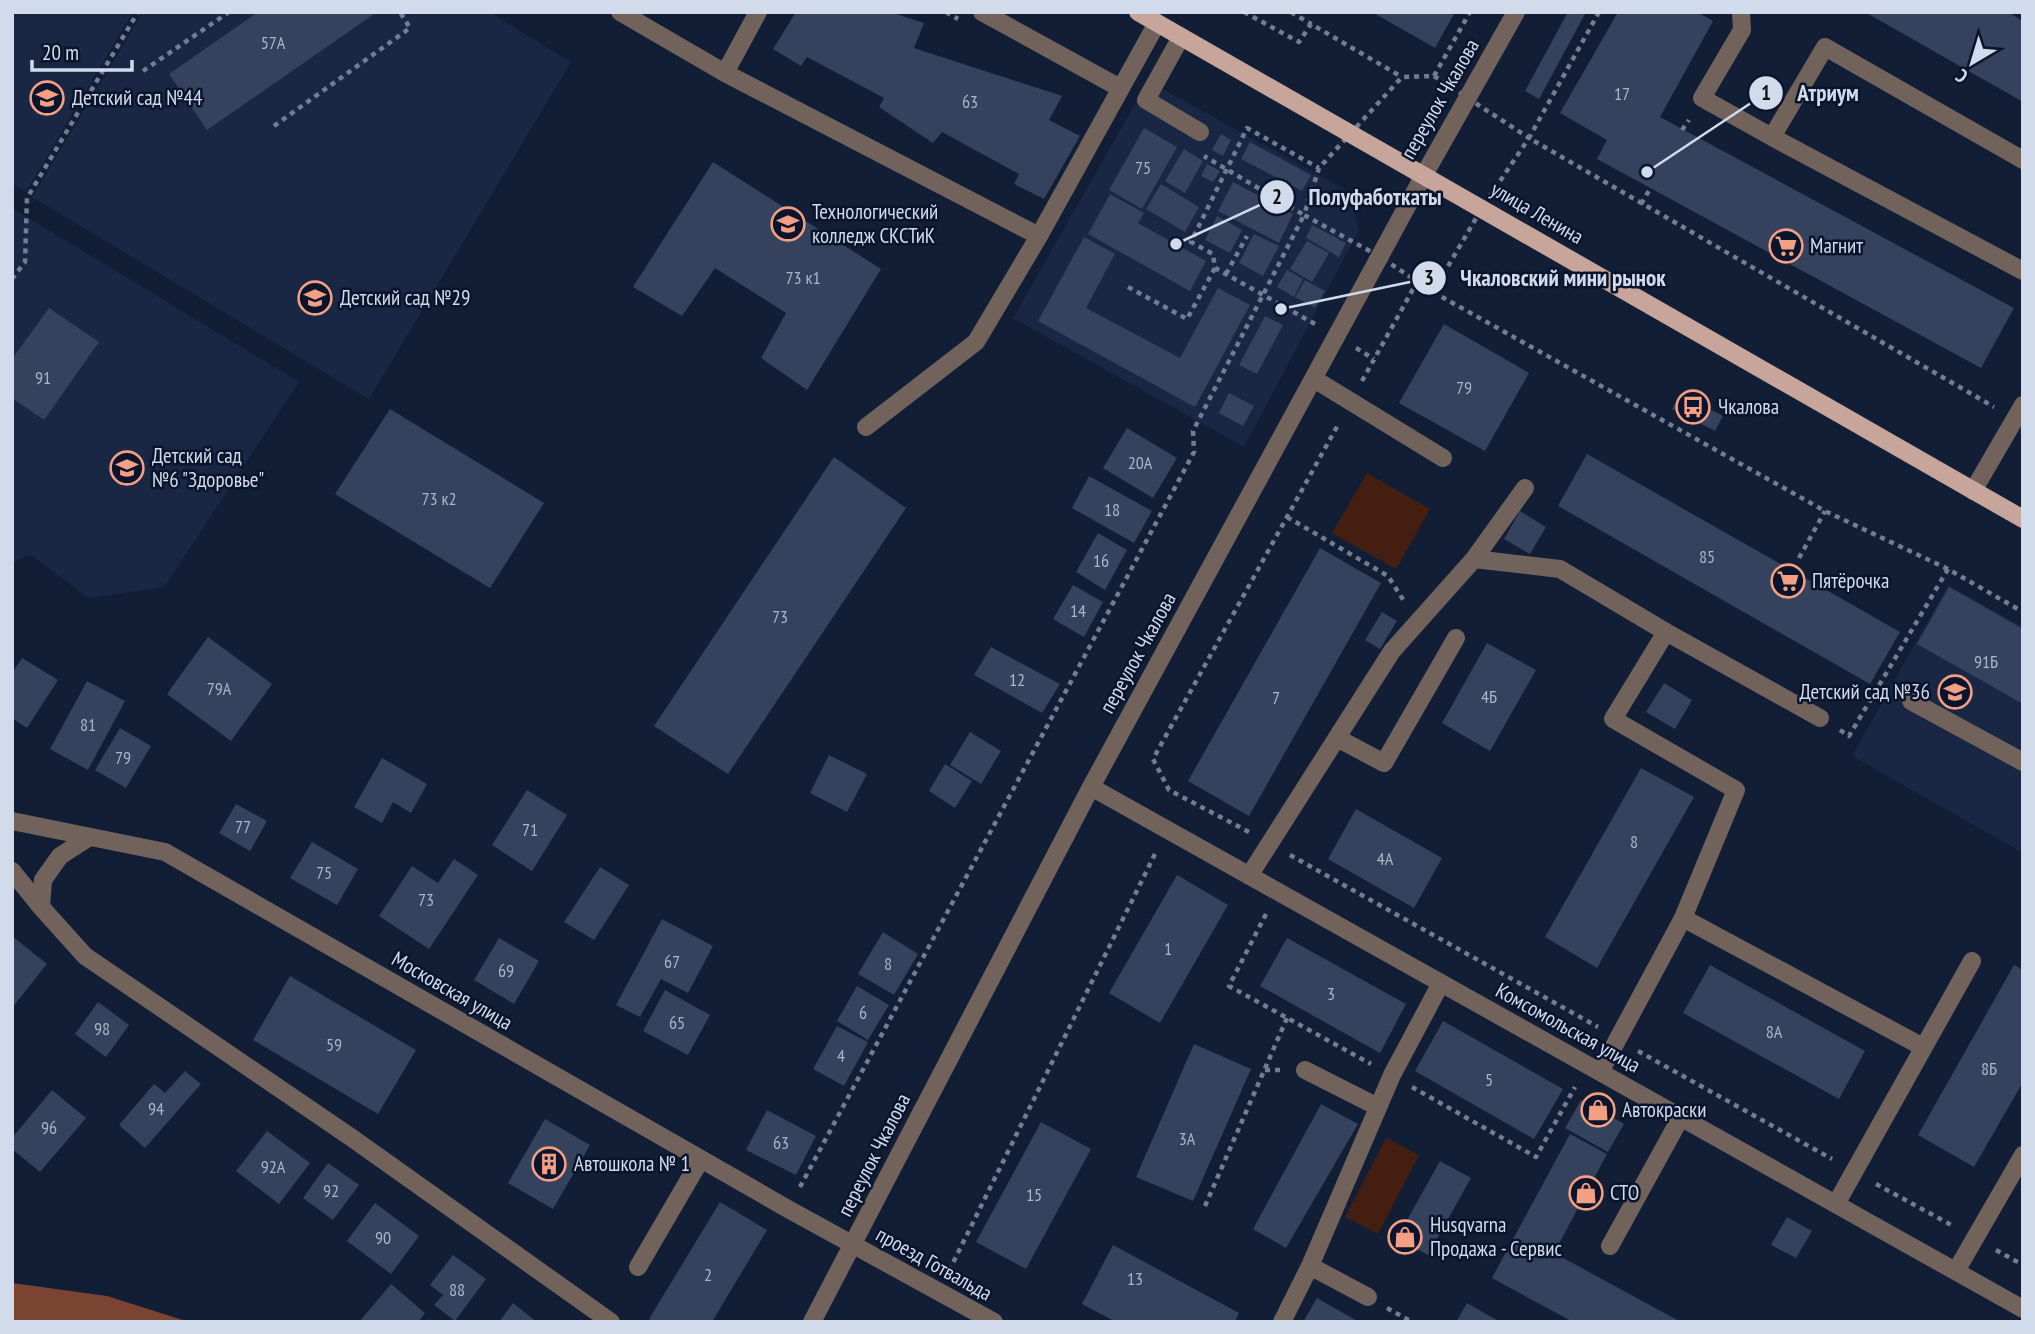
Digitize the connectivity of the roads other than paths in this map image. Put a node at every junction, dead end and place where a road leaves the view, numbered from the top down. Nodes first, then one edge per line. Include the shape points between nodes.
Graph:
1 (620, 12) edge
2 (758, 12) edge
3 (1138, 12) edge
4 (1517, 12) edge
5 (1741, 12) edge
6 (976, 19) edge
7 (1157, 23) junction
8 (1181, 37) junction
9 (725, 73) junction
10 (1120, 88) junction
11 (1200, 132) dead end
12 (1772, 137) junction
13 (2023, 160) edge
14 (1424, 175) junction
15 (1039, 236) junction
16 (2023, 271) edge
17 (1314, 379) junction
18 (2023, 405) edge
19 (866, 427) dead end
20 (1443, 458) dead end
21 (1525, 488) dead end
22 (1973, 491) junction
23 (2023, 519) edge
24 (1474, 559) junction
25 (1666, 632) junction
26 (1456, 638) dead end
27 (1911, 701) dead end
28 (1820, 718) road end
29 (1337, 738) junction
30 (2023, 762) edge
31 (1091, 787) junction
32 (12, 821) edge
33 (89, 838) junction
34 (12, 871) edge
35 (1250, 876) junction
36 (41, 907) junction
37 (1683, 918) junction
38 (1972, 961) dead end
39 (1441, 983) junction
40 (1923, 1047) junction
41 (1305, 1070) dead end
42 (1600, 1072) junction
43 (1378, 1107) junction
44 (1681, 1117) junction
45 (2023, 1155) edge
46 (701, 1159) junction
47 (1836, 1204) junction
48 (853, 1245) junction
49 (1610, 1246) dead end
50 (638, 1266) dead end
51 (1310, 1266) junction
52 (1956, 1271) junction
53 (1368, 1297) dead end
54 (2023, 1309) edge
55 (611, 1322) edge
56 (813, 1322) edge
57 (994, 1322) edge
58 (1282, 1322) edge

1 - 9 street
2 - 9 street
3 - 7 main road, улица Ленина
4 - 14 street, переулок Чкалова
5 - 12 street via 1742,30 1702,98
6 - 10 street
7 - 8 main road, улица Ленина
7 - 10 street
8 - 11 street via 1146,100
8 - 14 main road, улица Ленина
9 - 15 street
10 - 15 street
12 - 13 street via 1825,47
12 - 16 street
14 - 17 street, переулок Чкалова
14 - 22 main road, улица Ленина
15 - 19 street via 976,342
17 - 20 street
17 - 31 street, переулок Чкалова
18 - 22 street
21 - 24 street
22 - 23 main road, улица Ленина
24 - 25 street via 1560,569
24 - 29 street via 1392,651
25 - 28 street
25 - 37 street via 1613,719 1736,790
26 - 29 street via 1384,763
27 - 30 street
29 - 35 street
31 - 35 street, Комсомольская улица
31 - 48 street, переулок Чкалова
32 - 33 street, Московская улица
33 - 36 street via 60,856 43,880
33 - 46 street, Московская улица via 165,852
34 - 36 street
35 - 39 street, Комсомольская улица
36 - 55 street via 85,956
37 - 40 street
37 - 42 street
38 - 40 street
39 - 42 street, Комсомольская улица
39 - 43 street
40 - 47 street
41 - 43 street
42 - 44 street, Комсомольская улица
43 - 51 street
44 - 47 street, Комсомольская улица
44 - 49 street
45 - 52 street
46 - 48 street, Московская улица
46 - 50 street
47 - 52 street, Комсомольская улица
48 - 56 street, переулок Чкалова
48 - 57 street, проезд Готвальда
51 - 53 street
51 - 58 street
52 - 54 street, Комсомольская улица

